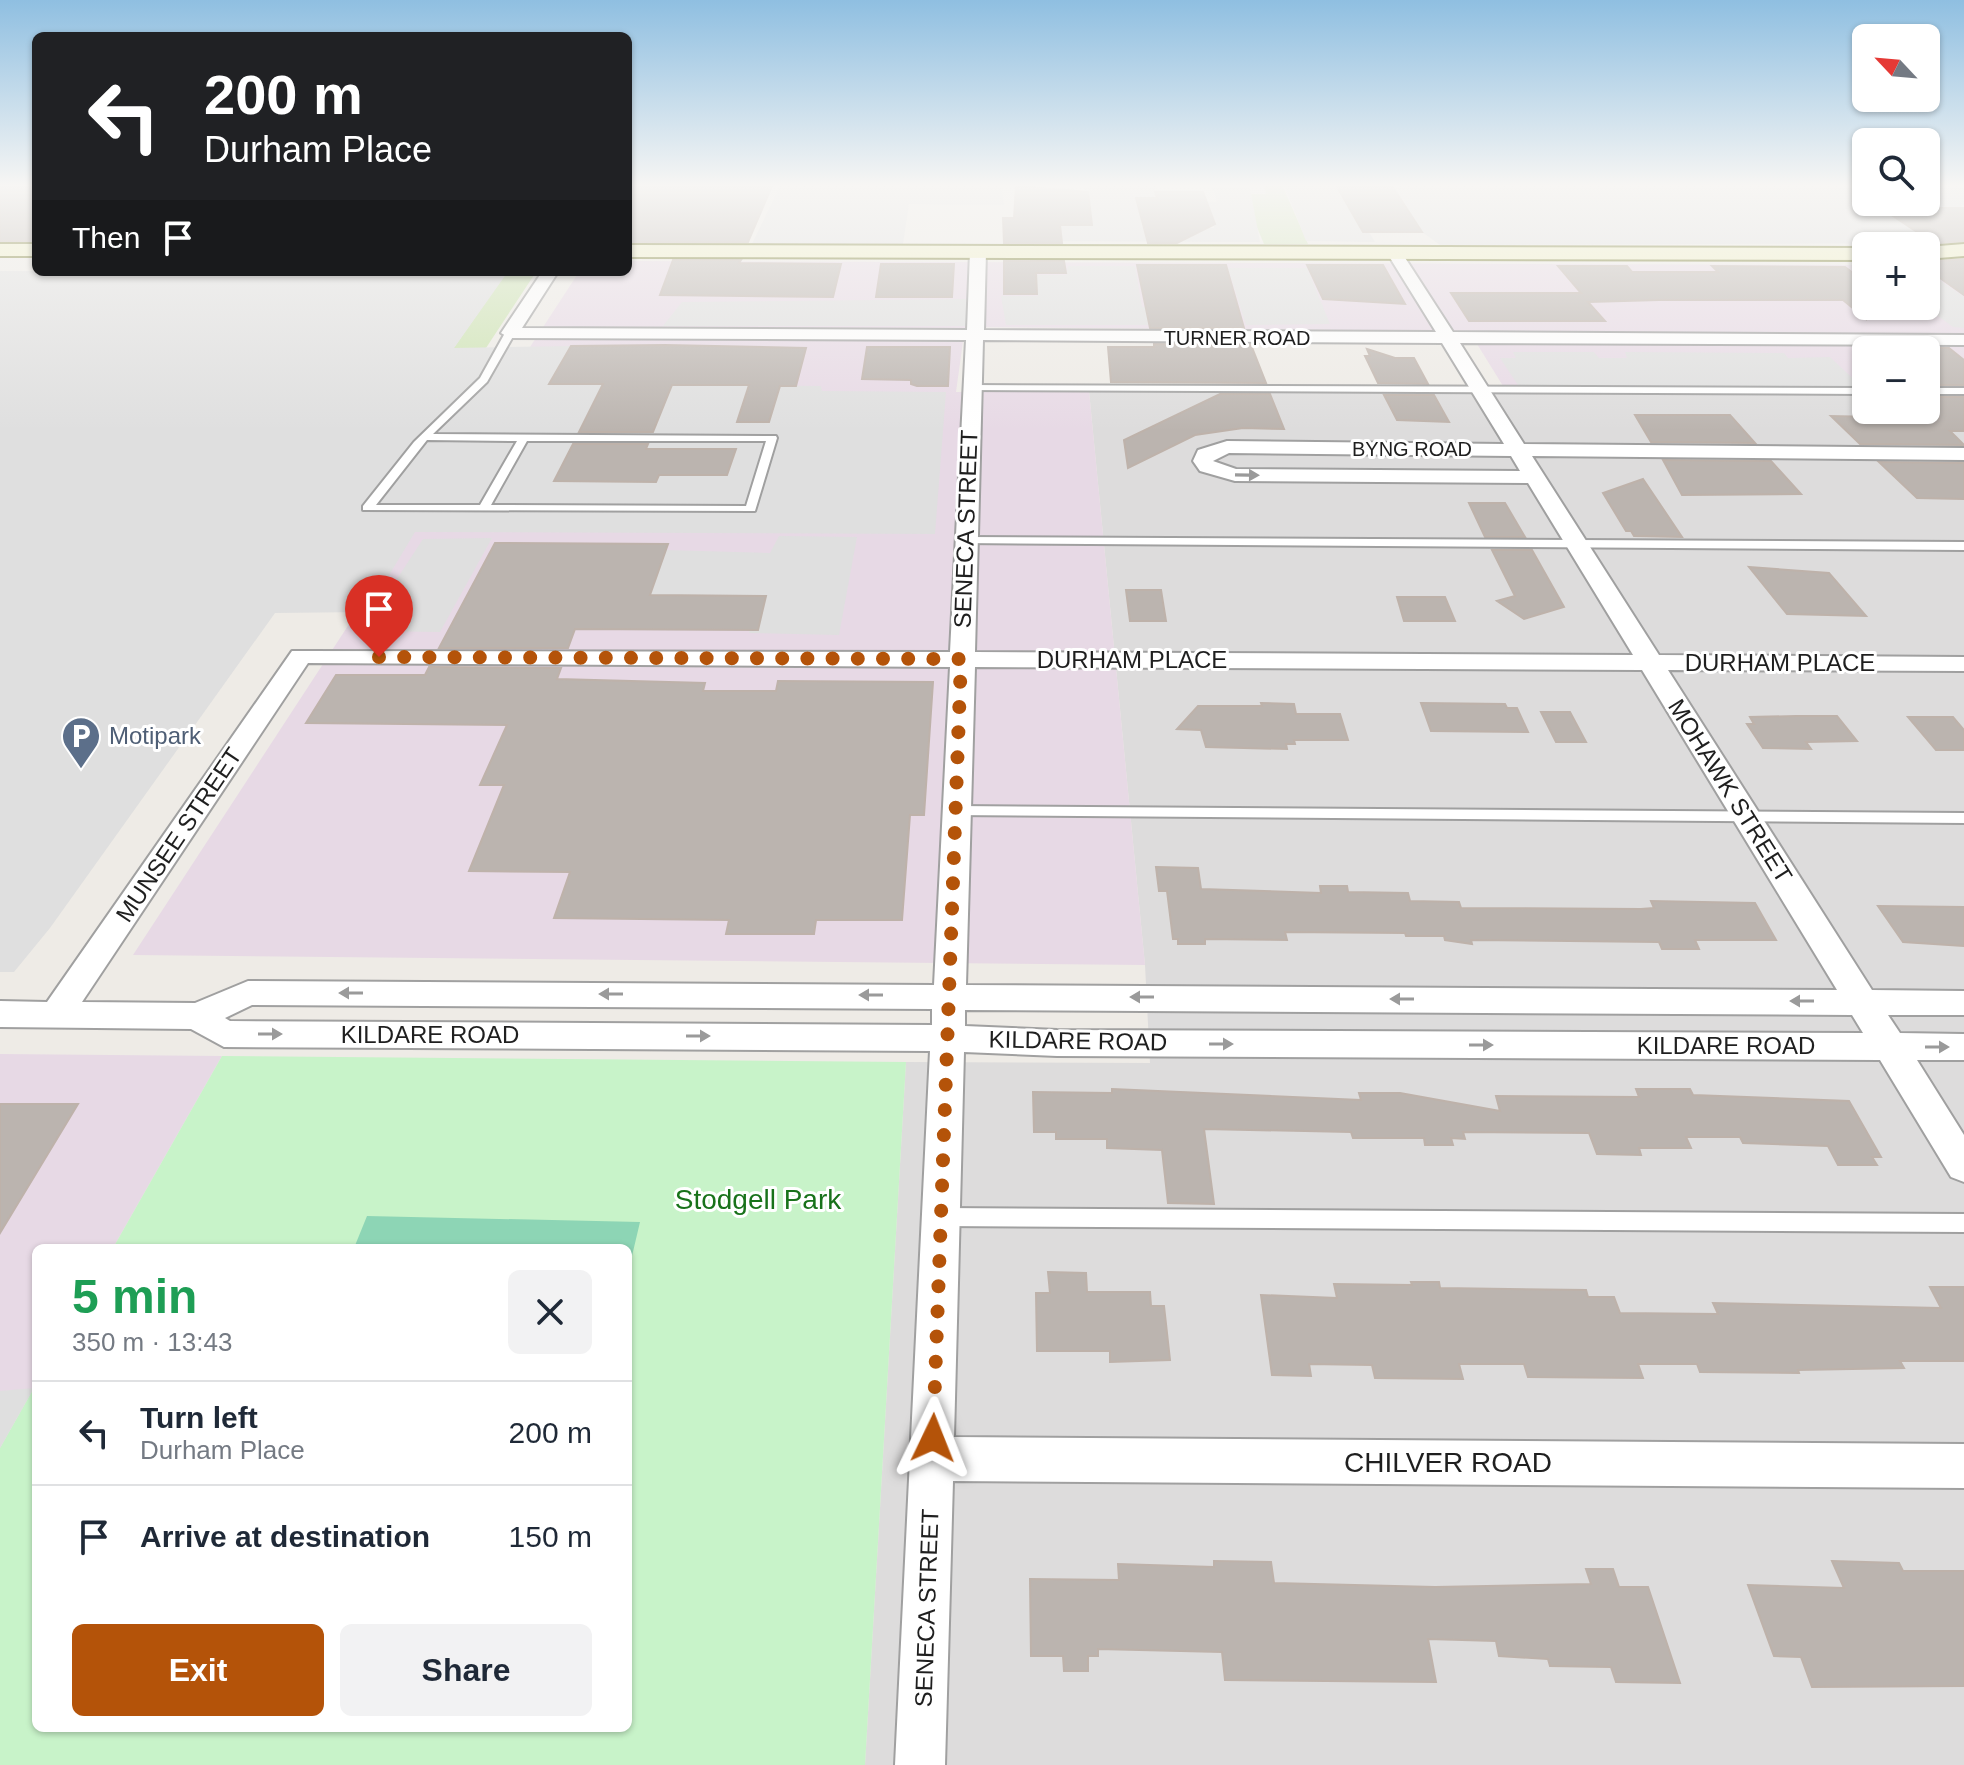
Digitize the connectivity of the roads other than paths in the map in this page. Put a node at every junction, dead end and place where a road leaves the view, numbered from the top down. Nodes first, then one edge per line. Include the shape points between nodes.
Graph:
1 (977, 266) edge
2 (1403, 266) edge
3 (547, 276) edge
4 (510, 333) junction
5 (974, 336) junction
6 (1448, 339) junction
7 (1964, 340) edge
8 (971, 388) junction
9 (1481, 391) junction
10 (1852, 391) edge
11 (1940, 391) edge
12 (1964, 391) edge
13 (425, 437) junction
14 (524, 438) junction
15 (1518, 450) junction
16 (1964, 454) edge
17 (1535, 477) junction
18 (483, 509) junction
19 (966, 541) junction
20 (1577, 545) junction
21 (1964, 546) edge
22 (301, 656) joint
23 (961, 659) junction
24 (1650, 662) junction
25 (1964, 664) edge
26 (956, 811) junction
27 (1746, 816) junction
28 (1964, 818) edge
29 (949, 995) junction
30 (1862, 1002) junction
31 (1964, 1003) edge
32 (0, 1014) edge
33 (56, 1014) junction
34 (198, 1016) junction
35 (947, 1038) junction
36 (1890, 1047) junction
37 (1964, 1047) edge
38 (1964, 1166) edge
39 (941, 1217) junction
40 (1964, 1223) edge
41 (933, 1459) junction
42 (1964, 1466) edge
43 (920, 1765) edge

1 - 5 street, SENECA STREET
2 - 6 street, MOHAWK STREET
3 - 4 street
4 - 5 street, TURNER ROAD
4 - 13 lane via 496,367 474,394
5 - 6 street, TURNER ROAD
5 - 8 street, SENECA STREET
6 - 7 street, TURNER ROAD
6 - 9 street, MOHAWK STREET
8 - 9 lane
8 - 19 street, SENECA STREET
9 - 10 lane
9 - 15 street, MOHAWK STREET
11 - 12 lane
13 - 14 lane
13 - 18 lane via 367,508
14 - 18 lane
14 - 18 lane via 772,438 751,509
15 - 16 street, BYNG ROAD
15 - 17 street, MOHAWK STREET
15 -> 17 street, BYNG ROAD via 1227,447 1205,454 1203,461 1235,475
17 - 20 street, MOHAWK STREET
19 - 20 lane
19 - 23 street, SENECA STREET
20 - 21 lane
20 - 24 street, MOHAWK STREET
22 - 23 street, DURHAM PLACE
22 - 33 street, MUNSEE STREET
23 - 24 street, DURHAM PLACE
23 - 26 street, SENECA STREET
24 - 25 street, DURHAM PLACE
24 - 27 street, MOHAWK STREET
26 - 27 lane
26 - 29 street, SENECA STREET
27 - 28 lane
27 - 30 street, MOHAWK STREET
30 -> 29 street, KILDARE ROAD
29 -> 34 street, KILDARE ROAD via 248,993
29 - 35 street, SENECA STREET
30 - 31 street, KILDARE ROAD
30 - 36 street, MOHAWK STREET
32 - 33 street, KILDARE ROAD
33 - 34 street, KILDARE ROAD
34 -> 35 street, KILDARE ROAD via 224,1034
35 -> 36 street, KILDARE ROAD
35 - 39 street, SENECA STREET
36 -> 37 street, KILDARE ROAD
36 - 38 street, MOHAWK STREET
39 - 40 lane
39 - 41 street, SENECA STREET
41 - 42 street, CHILVER ROAD
41 - 43 street, SENECA STREET

